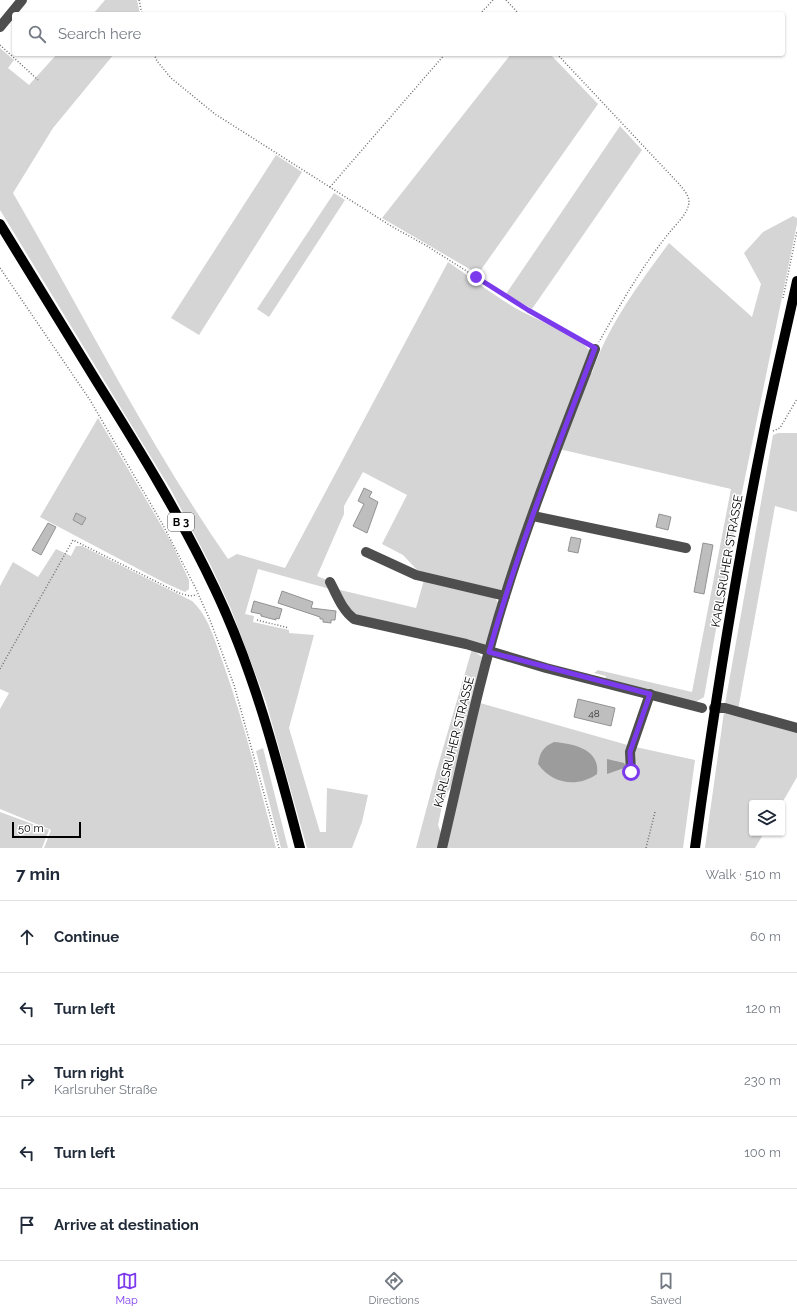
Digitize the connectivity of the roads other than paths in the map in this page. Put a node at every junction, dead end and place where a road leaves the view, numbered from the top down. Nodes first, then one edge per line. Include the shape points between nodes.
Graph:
1 (22, 0) edge
2 (12, 12) edge
3 (12, 12) edge
4 (0, 27) edge
5 (0, 224) edge
6 (797, 281) edge
7 (595, 348) road end
8 (533, 516) junction
9 (686, 548) dead end
10 (366, 552) dead end
11 (330, 582) dead end
12 (505, 596) junction
13 (489, 652) junction
14 (650, 694) junction
15 (702, 708) dead end
16 (714, 708) junction
17 (797, 728) edge
18 (631, 772) dead end
19 (300, 848) edge
20 (442, 848) edge
21 (695, 848) edge

1 - 2 lane
3 - 4 lane
5 - 19 main road, B 3 via 136,444 216,590 245,660 269,732
6 - 16 main road, KARLSRUHER STRASSE via 764,430
7 - 8 lane, KARLSRUHER STRASSE via 547,472
8 - 9 lane
8 - 12 lane, KARLSRUHER STRASSE
10 - 12 lane via 416,575
11 - 13 lane via 347,614 354,620 414,632
12 - 13 lane, KARLSRUHER STRASSE
13 - 14 lane
13 - 20 lane, KARLSRUHER STRASSE
14 - 15 lane
14 - 18 lane via 630,752
16 - 17 lane via 725,708
16 - 21 main road, KARLSRUHER STRASSE

